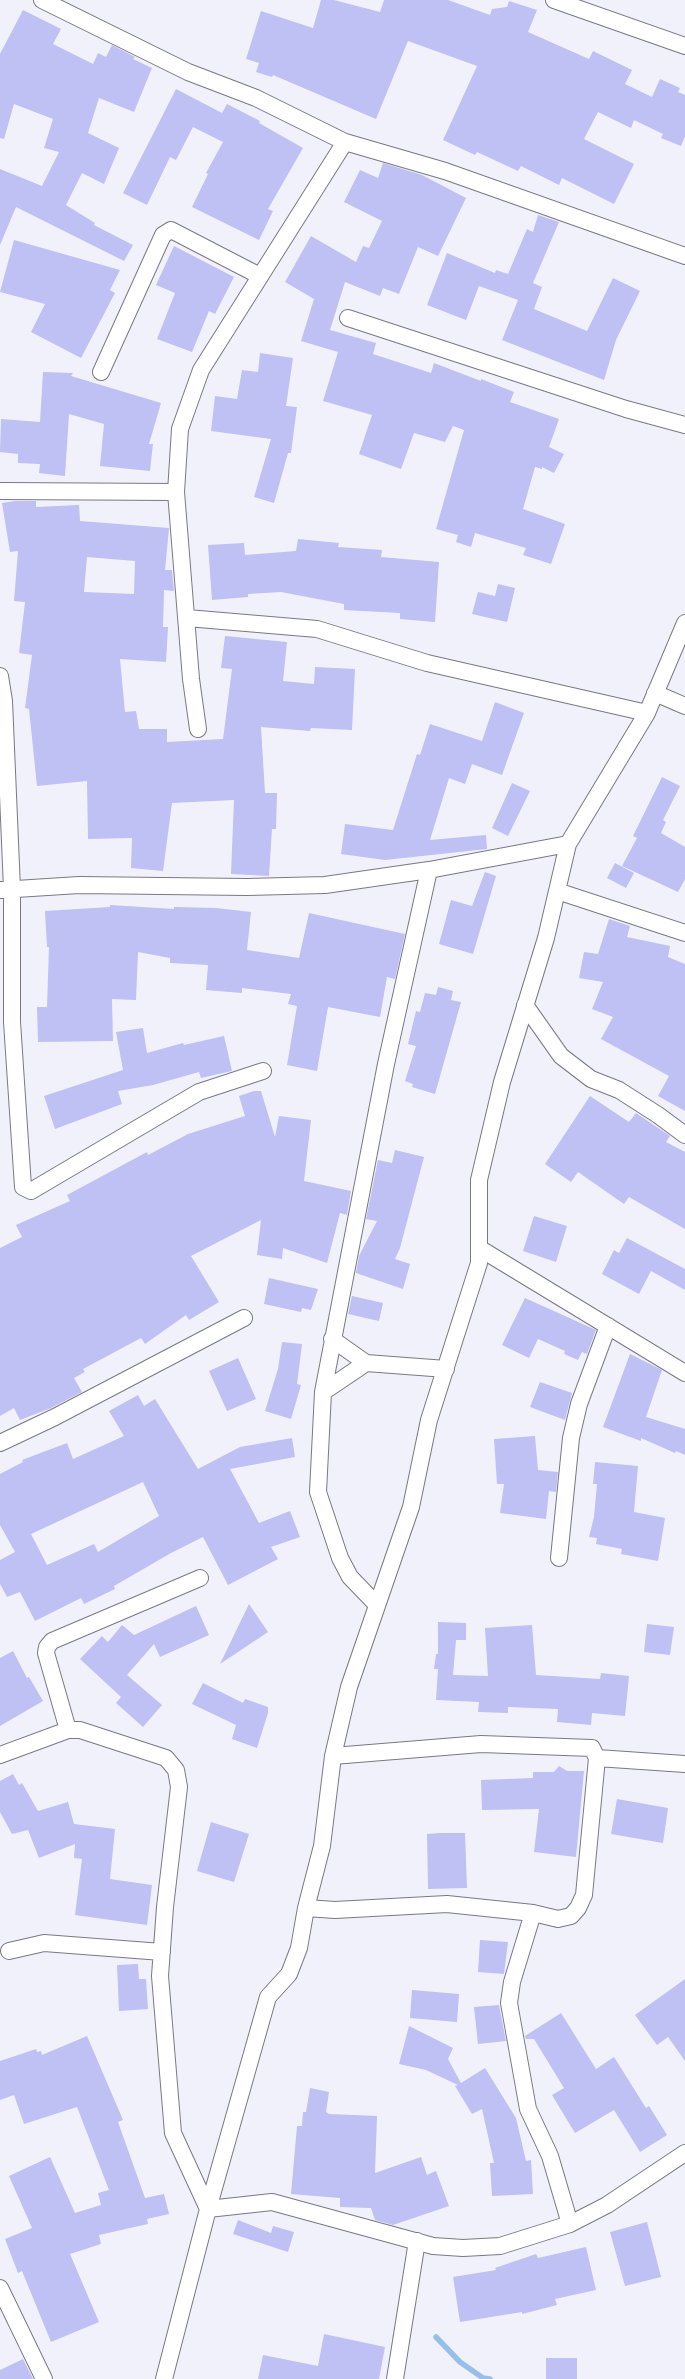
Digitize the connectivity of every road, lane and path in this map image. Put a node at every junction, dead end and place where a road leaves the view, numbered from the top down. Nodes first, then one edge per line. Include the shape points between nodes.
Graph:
1 (42, 0) edge
2 (554, 0) edge
3 (572, 3) edge
4 (685, 46) edge
5 (345, 142) junction
6 (685, 256) edge
7 (260, 276) junction
8 (348, 318) dead end
9 (101, 372) dead end
10 (685, 425) edge
11 (0, 491) edge
12 (176, 492) junction
13 (188, 618) junction
14 (685, 623) edge
15 (0, 676) edge
16 (655, 693) junction
17 (2, 701) edge
18 (685, 706) edge
19 (647, 713) junction
20 (198, 729) dead end
21 (568, 844) junction
22 (429, 870) junction
23 (6, 890) edge
24 (557, 891) junction
25 (685, 933) edge
26 (525, 1005) junction
27 (263, 1071) dead end
28 (685, 1135) edge
29 (479, 1248) junction
30 (505, 1262) junction
31 (474, 1279) junction
32 (244, 1318) dead end
33 (608, 1326) junction
34 (332, 1339) junction
35 (366, 1363) junction
36 (446, 1369) junction
37 (685, 1373) edge
38 (323, 1392) junction
39 (0, 1442) edge
40 (559, 1558) dead end
41 (200, 1578) dead end
42 (377, 1605) junction
43 (68, 1730) junction
44 (0, 1755) edge
45 (333, 1756) junction
46 (597, 1758) junction
47 (685, 1764) edge
48 (306, 1908) junction
49 (533, 1913) junction
50 (9, 1951) dead end
51 (162, 1952) junction
52 (685, 2153) edge
53 (208, 2209) junction
54 (570, 2224) junction
55 (417, 2241) junction
56 (0, 2288) edge
57 (44, 2379) edge
58 (164, 2379) edge
59 (395, 2379) edge

1 - 5 street via 188,72 256,98
2 - 3 street
3 - 4 street
5 - 6 street via 445,171
5 - 7 street
7 - 9 street via 171,230 163,235
7 - 12 street via 201,370 180,429
8 - 10 street via 626,409
11 - 12 street
12 - 13 street
13 - 19 street via 317,628 427,663
13 - 20 street
14 - 16 street
15 - 17 street
16 - 18 street
16 - 19 street
17 - 23 street
19 - 21 street
21 - 22 street
21 - 24 street
22 - 23 street via 325,885 79,885
22 - 34 street via 386,1064
23 - 27 street via 21,1184 25,1189 31,1190 199,1092
24 - 25 street
24 - 26 street
26 - 28 street via 561,1056 590,1079 619,1090
26 - 29 street via 502,1082 479,1180
29 - 30 street
29 - 31 street
30 - 31 street
30 - 33 street
31 - 36 street
32 - 39 street via 55,1417
33 - 37 street
33 - 40 street via 579,1404 571,1438
34 - 35 street
34 - 38 street
35 - 36 street
35 - 38 street
36 - 42 street via 429,1420 411,1507
38 - 42 street via 318,1492 340,1558 350,1577
41 - 43 street via 52,1641 46,1653
42 - 45 street via 349,1687
43 - 44 street
43 - 51 street via 80,1730 166,1758 176,1770 179,1787
45 - 46 street via 481,1744 592,1748
45 - 48 street via 322,1846
46 - 47 street
46 - 49 street via 584,1895 571,1916 558,1919
48 - 49 street via 335,1910 448,1904
48 - 53 street via 299,1948 289,1974 268,1997
49 - 54 street via 512,1982 509,2003 528,2109 550,2156
50 - 51 street via 44,1943
51 - 53 street via 160,1976 174,2133
52 - 54 street via 608,2205
53 - 55 street via 272,2202
53 - 58 street
54 - 55 street via 500,2246 463,2248 433,2246
55 - 59 street
56 - 57 street

